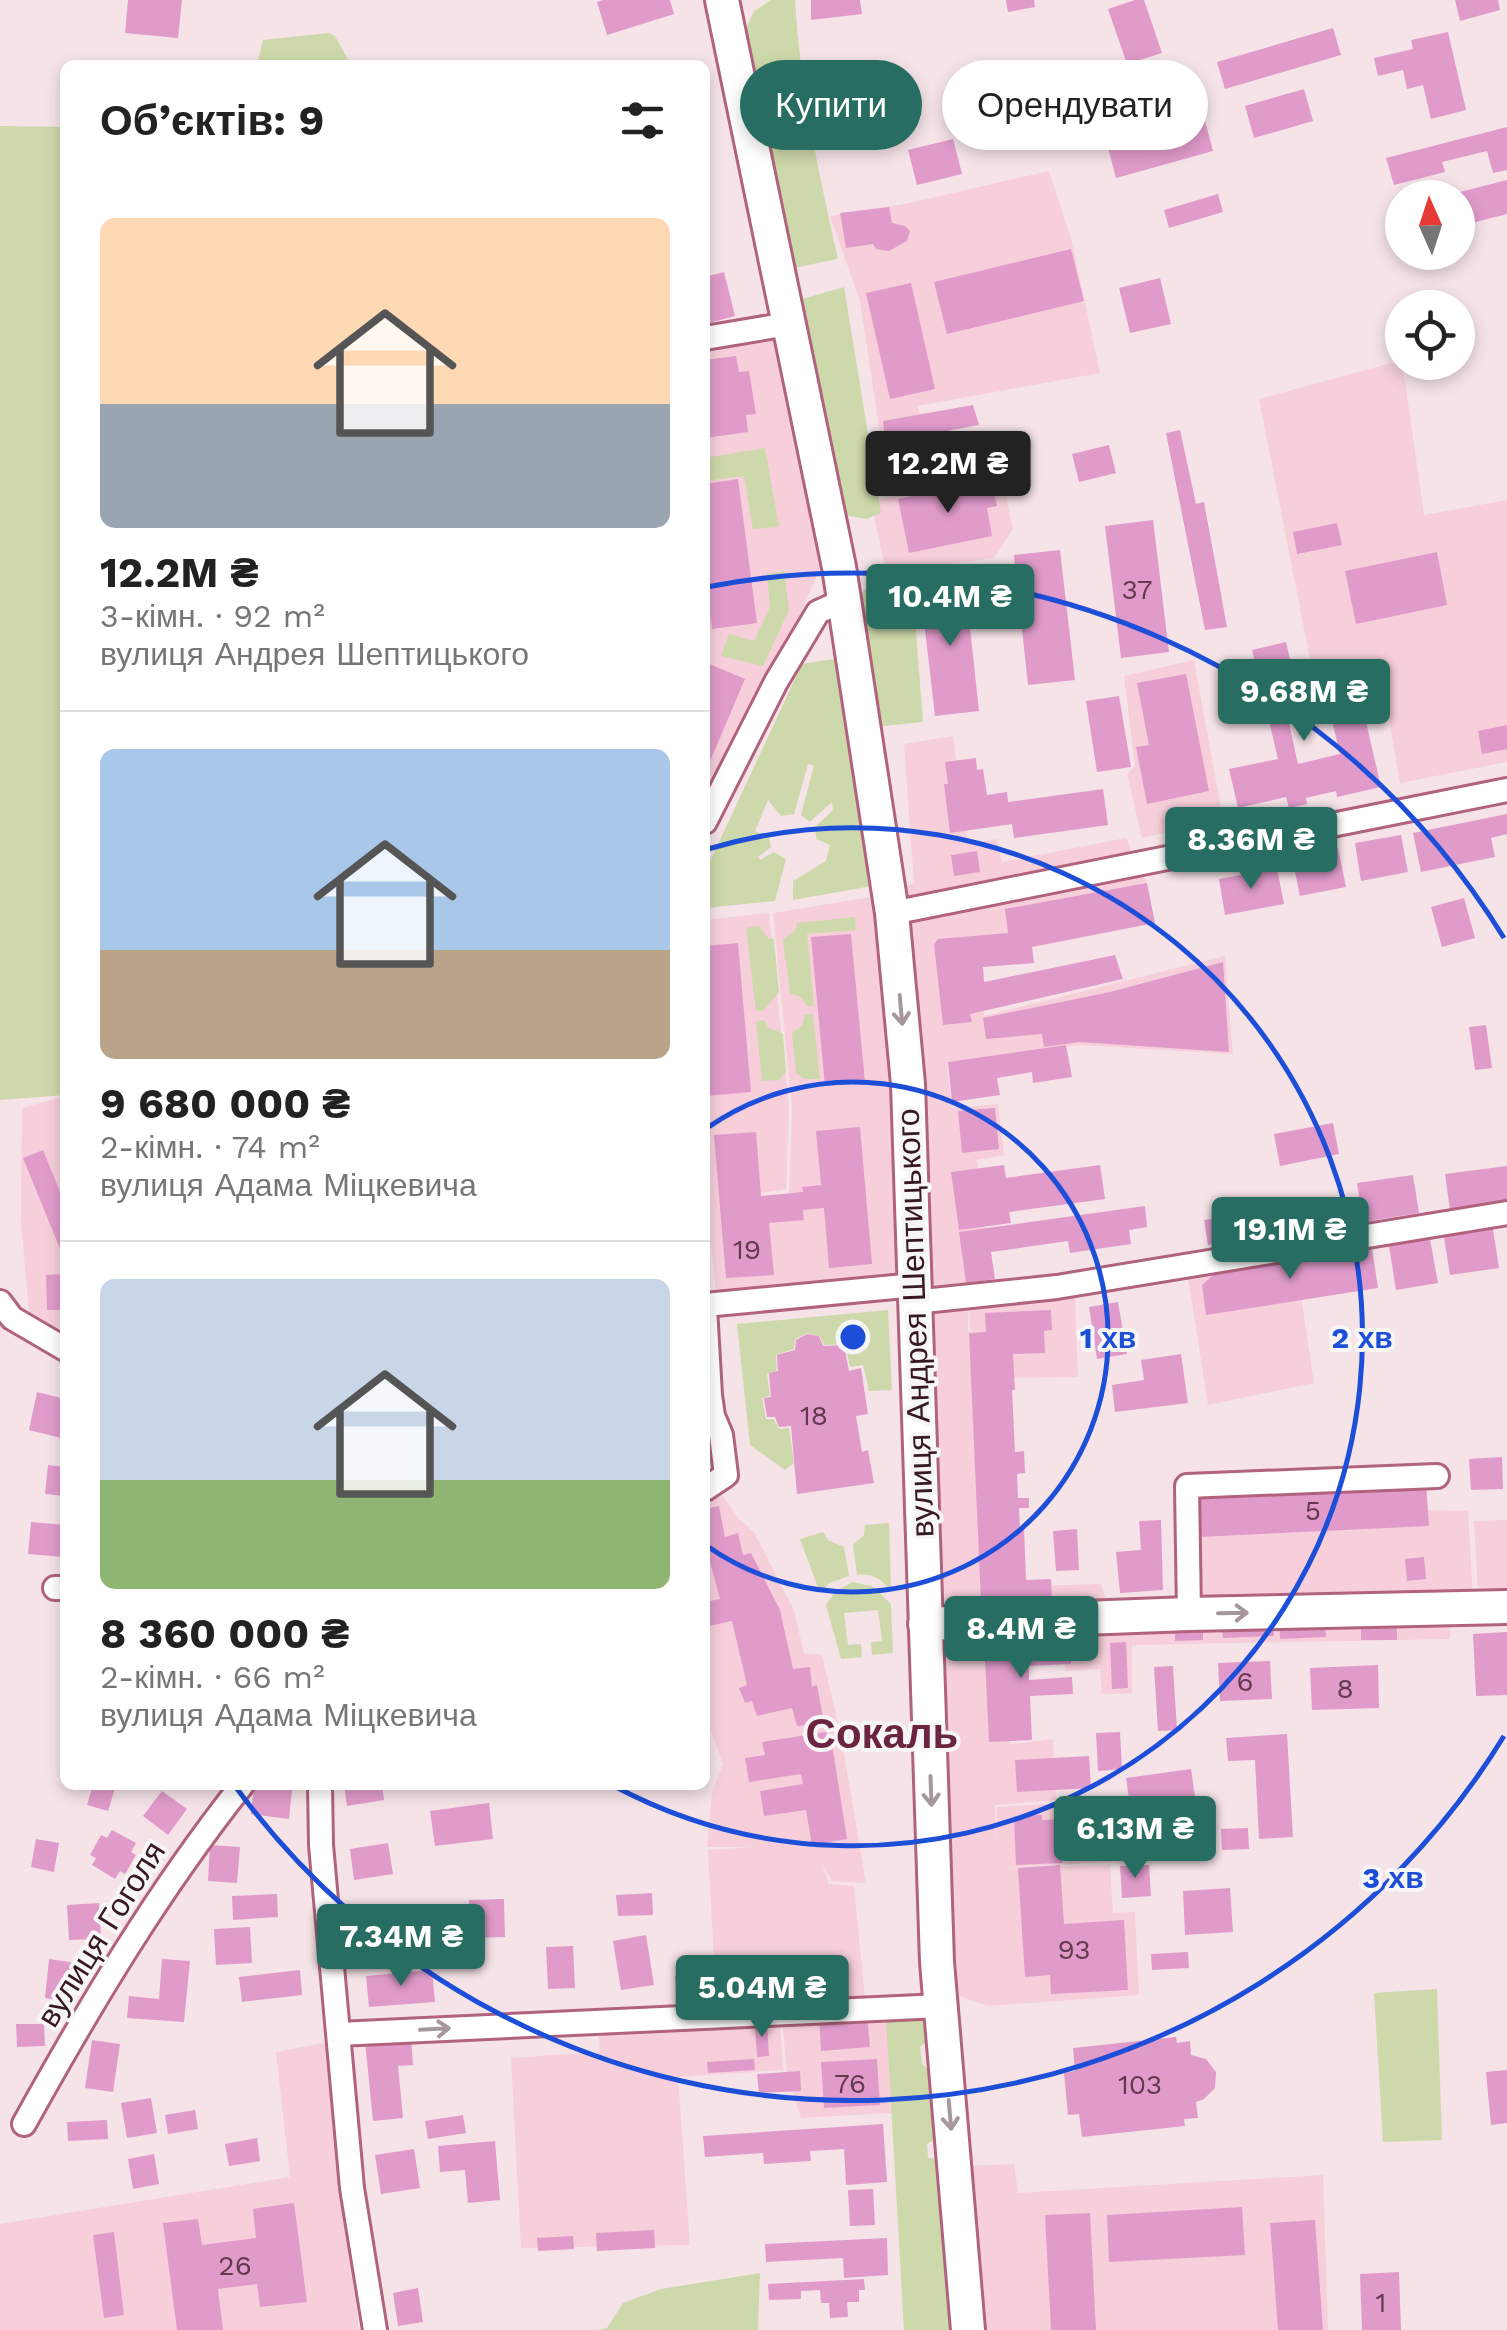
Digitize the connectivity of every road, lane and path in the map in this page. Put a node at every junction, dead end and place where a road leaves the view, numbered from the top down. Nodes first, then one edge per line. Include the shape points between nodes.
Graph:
1 (722, 0) edge
2 (788, 324) junction
3 (710, 337) edge
4 (845, 600) junction
5 (1507, 790) edge
6 (710, 812) edge
7 (892, 913) junction
8 (1507, 1212) edge
9 (914, 1293) junction
10 (0, 1302) edge
11 (710, 1306) edge
12 (60, 1346) edge
13 (710, 1415) edge
14 (1436, 1476) dead end
15 (710, 1485) edge
16 (1507, 1608) edge
17 (1190, 1614) junction
18 (925, 1624) junction
19 (238, 1790) edge
20 (320, 1790) edge
21 (940, 2006) junction
22 (338, 2034) junction
23 (24, 2124) dead end
24 (374, 2330) edge
25 (968, 2330) edge

1 - 2 street, вулиця Андрея Шептицького
2 - 3 street
2 - 4 street, вулиця Андрея Шептицького
4 - 6 street via 818,612
4 - 7 street, вулиця Андрея Шептицького
5 - 7 street
7 -> 9 street, вулиця Андрея Шептицького via 908,1084
8 - 9 street via 1058,1286
9 - 11 street
9 - 18 street, вулиця Андрея Шептицького
10 - 12 street via 12,1318
13 - 15 street via 721,1436 726,1474
14 - 17 street via 1187,1486
17 -> 16 street
17 - 18 street
18 -> 21 street, вулиця Андрея Шептицького
19 - 23 street, вулиця Гоголя via 132,1938
20 - 22 street
22 -> 21 street
21 -> 25 street, вулиця Андрея Шептицького
22 - 24 street

